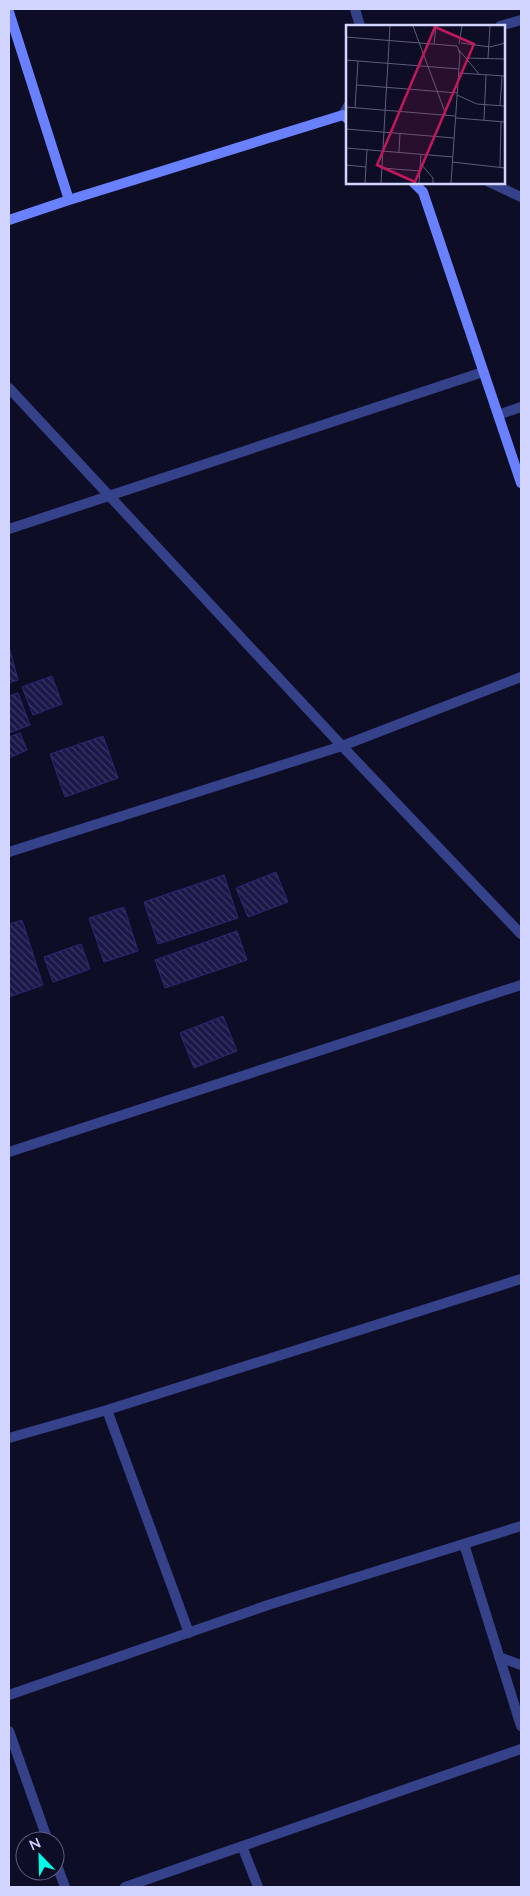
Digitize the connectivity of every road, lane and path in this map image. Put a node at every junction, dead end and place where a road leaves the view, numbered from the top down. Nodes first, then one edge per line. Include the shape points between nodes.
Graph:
1 (355, 9) edge
2 (9, 12) edge
3 (521, 20) edge
4 (360, 25) edge
5 (504, 25) edge
6 (346, 113) edge
7 (415, 184) edge
8 (493, 184) edge
9 (521, 197) edge
10 (69, 200) junction
11 (9, 220) edge
12 (483, 372) junction
13 (9, 388) edge
14 (521, 407) edge
15 (498, 415) junction
16 (521, 484) edge
17 (110, 495) junction
18 (9, 529) edge
19 (521, 678) edge
20 (342, 746) junction
21 (9, 852) edge
22 (521, 934) edge
23 (521, 985) edge
24 (9, 1152) edge
25 (521, 1279) edge
26 (107, 1410) junction
27 (9, 1438) edge
28 (521, 1526) edge
29 (464, 1544) junction
30 (189, 1633) junction
31 (499, 1657) junction
32 (521, 1665) edge
33 (9, 1695) edge
34 (521, 1726) edge
35 (9, 1731) edge
36 (521, 1748) edge
37 (44, 1831) edge
38 (242, 1846) junction
39 (125, 1887) edge
40 (258, 1887) edge

1 - 4 street
2 - 10 street
3 - 5 street
6 - 10 street
7 - 12 street via 423,192
8 - 9 street
10 - 11 street
12 - 15 street
12 - 17 street
13 - 17 street
14 - 15 street
15 - 16 street
17 - 18 street
17 - 20 street
19 - 20 street
20 - 21 street
20 - 22 street
23 - 24 street
25 - 26 street
26 - 27 street
26 - 30 street
28 - 29 street
29 - 30 street
29 - 31 street
30 - 33 street
31 - 32 street
31 - 34 street
35 - 37 street
36 - 38 street
38 - 39 street
38 - 40 street

